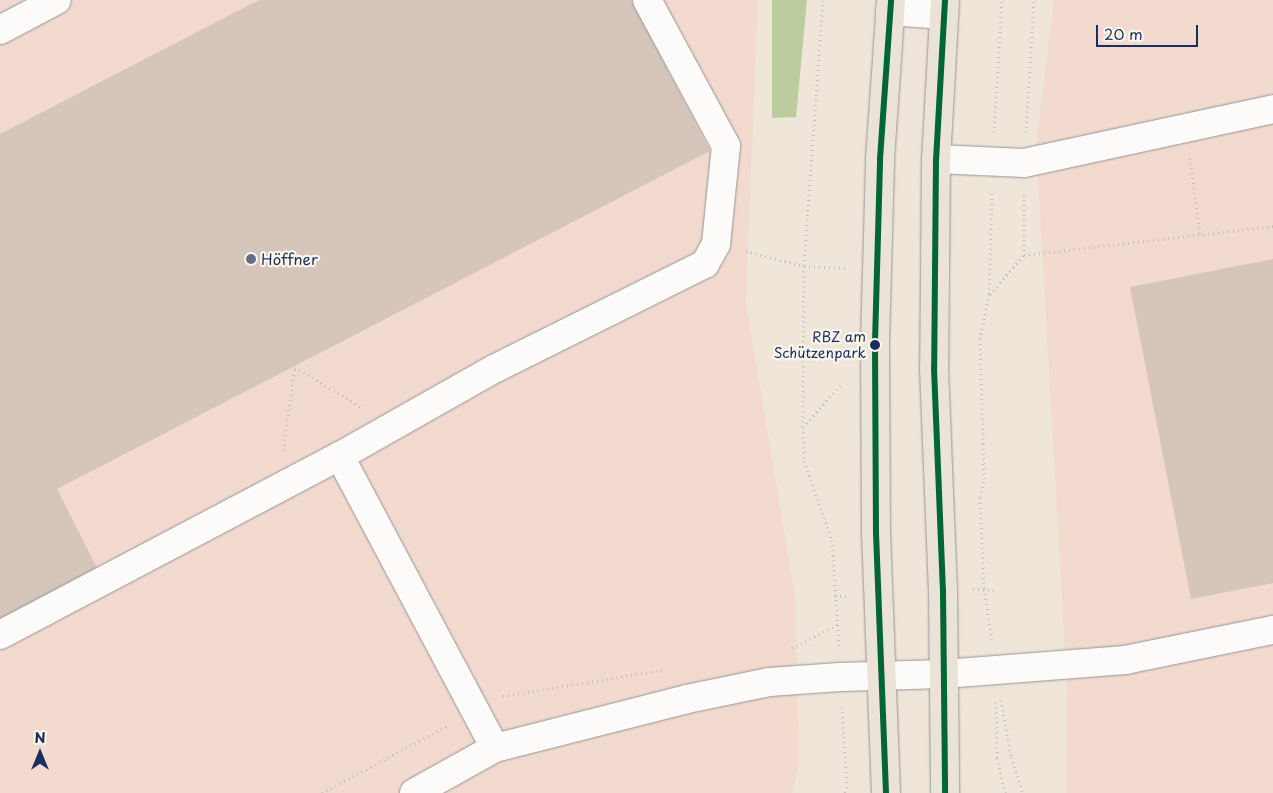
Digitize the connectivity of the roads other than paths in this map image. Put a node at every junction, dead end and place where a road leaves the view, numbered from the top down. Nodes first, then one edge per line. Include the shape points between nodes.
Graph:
1 (57, 0) edge
2 (647, 0) edge
3 (891, 5) edge
4 (945, 7) edge
5 (0, 30) edge
6 (1273, 109) edge
7 (936, 159) junction
8 (340, 456) junction
9 (1273, 630) edge
10 (0, 635) edge
11 (944, 674) junction
12 (881, 676) junction
13 (496, 748) junction
14 (414, 793) edge
15 (886, 793) edge
16 (945, 793) edge

1 - 5 lane
2 - 8 lane via 726,146 716,244 705,264 494,369
3 - 4 lane
3 - 12 main road via 880,159 875,342
4 - 7 main road
6 - 7 lane via 1024,163
7 - 11 main road via 934,368
8 - 10 lane
8 - 13 lane
9 - 11 lane via 1125,660
11 - 12 lane
11 - 16 main road
12 - 13 lane via 769,682 687,699
12 - 15 main road
13 - 14 lane

